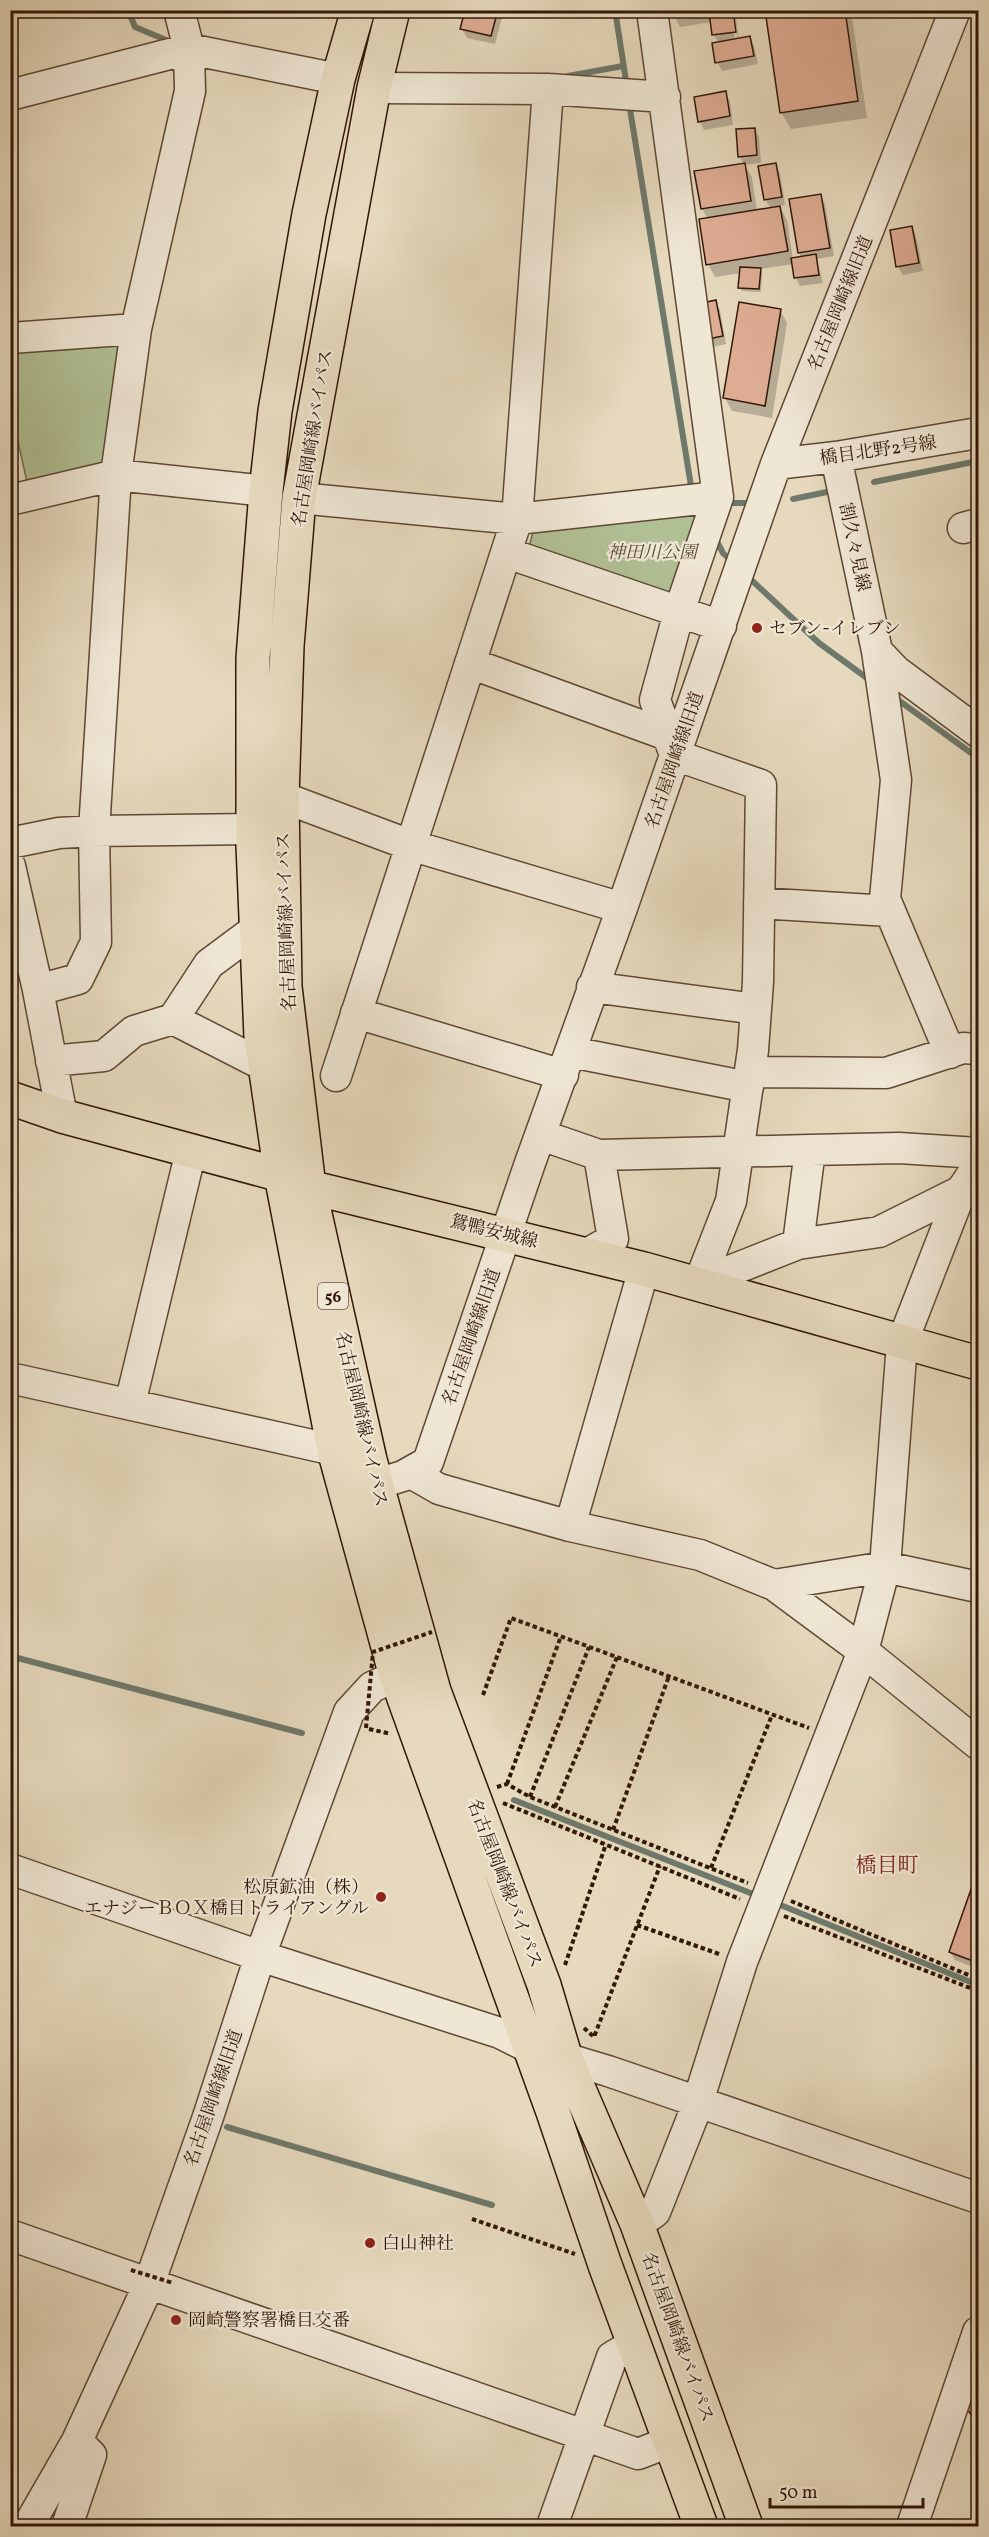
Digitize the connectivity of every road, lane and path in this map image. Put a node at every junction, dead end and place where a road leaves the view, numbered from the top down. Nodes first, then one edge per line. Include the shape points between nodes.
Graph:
1 (179, 10) edge
2 (358, 10) edge
3 (393, 10) edge
4 (652, 10) edge
5 (955, 10) edge
6 (189, 49) junction
7 (338, 79) junction
8 (374, 88) junction
9 (548, 89) junction
10 (10, 95) edge
11 (665, 97) junction
12 (136, 329) junction
13 (10, 338) edge
14 (978, 433) edge
15 (836, 457) junction
16 (776, 464) junction
17 (116, 475) junction
18 (266, 491) junction
19 (718, 497) junction
20 (299, 498) junction
21 (10, 500) edge
22 (517, 519) junction
23 (507, 553) junction
24 (679, 612) junction
25 (721, 626) junction
26 (878, 651) junction
27 (470, 663) junction
28 (978, 732) edge
29 (671, 745) junction
30 (282, 797) junction
31 (253, 829) junction
32 (94, 831) junction
33 (10, 843) edge
34 (410, 845) junction
35 (10, 866) edge
36 (759, 903) junction
37 (622, 908) junction
38 (889, 911) junction
39 (256, 929) junction
40 (592, 987) junction
41 (38, 990) junction
42 (756, 1010) junction
43 (356, 1013) junction
44 (173, 1019) junction
45 (964, 1051) edge
46 (51, 1061) junction
47 (567, 1064) junction
48 (265, 1066) junction
49 (336, 1076) dead end
50 (749, 1079) junction
51 (10, 1098) edge
52 (62, 1116) junction
53 (541, 1135) junction
54 (810, 1150) junction
55 (191, 1151) junction
56 (739, 1152) junction
57 (978, 1153) edge
58 (599, 1155) junction
59 (978, 1166) edge
60 (295, 1181) junction
61 (961, 1191) junction
62 (507, 1234) junction
63 (798, 1244) junction
64 (587, 1254) junction
65 (644, 1269) junction
66 (699, 1283) junction
67 (902, 1343) junction
68 (978, 1363) edge
69 (10, 1378) edge
70 (130, 1404) junction
71 (334, 1450) junction
72 (411, 1473) junction
73 (377, 1484) junction
74 (570, 1526) junction
75 (885, 1567) junction
76 (774, 1585) junction
77 (978, 1587) edge
78 (432, 1632) dead end
79 (561, 1636) junction
80 (589, 1647) junction
81 (862, 1651) junction
82 (617, 1657) junction
83 (396, 1676) junction
84 (669, 1676) junction
85 (483, 1695) dead end
86 (772, 1715) junction
87 (366, 1728) junction
88 (361, 1736) dead end
89 (398, 1736) dead end
90 (830, 1736) junction
91 (978, 1744) edge
92 (507, 1784) junction
93 (488, 1790) dead end
94 (530, 1797) junction
95 (494, 1806) dead end
96 (555, 1807) junction
97 (613, 1830) junction
98 (606, 1844) junction
99 (660, 1866) junction
100 (711, 1868) junction
101 (10, 1869) edge
102 (766, 1900) junction
103 (637, 1925) junction
104 (260, 1956) junction
105 (742, 1962) junction
106 (563, 1971) dead end
107 (978, 1979) edge
108 (978, 1991) edge
109 (594, 2037) dead end
110 (528, 2047) junction
111 (566, 2059) junction
112 (697, 2101) junction
113 (978, 2198) edge
114 (472, 2219) dead end
115 (637, 2224) junction
116 (10, 2235) edge
117 (576, 2255) dead end
118 (151, 2279) junction
119 (978, 2332) edge
120 (634, 2344) junction
121 (584, 2436) junction
122 (77, 2441) junction
123 (669, 2442) junction
124 (28, 2526) edge
125 (67, 2526) edge
126 (552, 2526) edge
127 (701, 2526) edge
128 (746, 2526) edge
129 (912, 2526) edge

1 - 6 street
2 - 7 main road, 名古屋岡崎線バイパス / 56
3 - 8 main road, 名古屋岡崎線バイパス / 56
4 - 11 street
5 - 16 street, 名古屋岡崎線旧道
6 - 7 street
6 - 10 street
6 - 12 street via 190,91
7 - 18 main road, 名古屋岡崎線バイパス / 56 via 309,214 275,411
8 - 9 street
8 - 20 main road, 名古屋岡崎線バイパス / 56
9 - 11 street
9 - 22 street
11 - 19 street
12 - 13 street
12 - 17 street
14 - 15 street, 橋目北野2号線
15 - 16 street, 橋目北野2号線
15 - 26 street, 割久々見線
16 - 25 street, 名古屋岡崎線旧道
17 - 18 street
17 - 21 street
17 - 32 street
18 - 31 main road, 名古屋岡崎線バイパス / 56 via 253,658
19 - 22 street
19 - 24 street
20 - 22 street
20 - 30 main road, 名古屋岡崎線バイパス / 56 via 287,646
22 - 23 street
23 - 24 street
23 - 27 street
24 - 25 street
24 - 29 street via 655,700
25 - 29 street, 名古屋岡崎線旧道
26 - 28 street via 896,671
26 - 38 street, 割久々見線 via 896,780 885,900
27 - 29 street
27 - 34 street
29 - 36 street via 761,785
29 - 37 street, 名古屋岡崎線旧道
30 - 34 street
30 - 60 main road, 名古屋岡崎線バイパス / 56 via 285,987
31 - 32 street
31 - 39 main road, 名古屋岡崎線バイパス / 56
32 - 33 street
32 - 41 street via 96,942 78,979
34 - 37 street
34 - 43 street
35 - 41 street
36 - 38 street
36 - 42 street
37 - 40 street, 名古屋岡崎線旧道
38 - 45 street, 割久々見線
39 - 44 street via 209,964
39 - 48 main road, 名古屋岡崎線バイパス / 56
40 - 42 street
40 - 47 street, 名古屋岡崎線旧道
41 - 46 street
42 - 50 street
43 - 47 street
43 - 49 street
44 - 46 street via 135,1031 104,1056
44 - 48 street
45 - 50 street via 886,1073
46 - 52 street
47 - 50 street
47 - 53 street, 名古屋岡崎線旧道
48 - 60 main road, 名古屋岡崎線バイパス / 56
50 - 56 street
51 - 52 main road, 鴛鴨安城線
52 - 55 main road, 鴛鴨安城線
53 - 58 street
53 - 62 street, 名古屋岡崎線旧道
54 - 56 street
54 - 57 street via 899,1148
54 - 63 street
55 - 60 main road, 鴛鴨安城線
55 - 70 street
56 - 58 street
56 - 66 street via 731,1201
58 - 64 street via 613,1239
59 - 61 street
60 - 62 main road, 鴛鴨安城線
60 - 71 main road, 名古屋岡崎線バイパス / 56
60 - 73 main road, 名古屋岡崎線バイパス / 56
61 - 63 street via 879,1232
61 - 67 street
62 - 64 main road, 鴛鴨安城線
62 - 72 street, 名古屋岡崎線旧道 via 428,1462
63 - 66 street
64 - 65 main road, 鴛鴨安城線
65 - 66 main road, 鴛鴨安城線
65 - 74 street
66 - 67 main road, 鴛鴨安城線
67 - 68 main road, 鴛鴨安城線
67 - 75 street
69 - 70 street
70 - 71 street
71 - 83 main road, 名古屋岡崎線バイパス / 56
72 - 73 street, 名古屋岡崎線旧道
72 - 74 street via 439,1489
73 - 111 main road, 名古屋岡崎線バイパス / 56 via 434,1691 544,1985
74 - 76 street via 700,1556
75 - 76 street
75 - 77 street
75 - 81 street
76 - 81 street
78 - 87 path, bridge via 373,1652
79 - 80 path
79 - 85 path via 511,1618
79 - 92 path
80 - 82 path
80 - 94 path
81 - 90 street
81 - 91 street
82 - 84 path
82 - 96 path
83 - 104 street, 名古屋岡崎線旧道 via 372,1687 349,1712
83 - 110 main road, 名古屋岡崎線バイパス / 56
84 - 86 path
84 - 97 path
86 - 90 path
86 - 100 path
87 - 88 path
87 - 89 path
90 - 102 street
92 - 93 path
92 - 94 path
94 - 96 path
95 - 98 path via 503,1803 517,1807
96 - 97 path
97 - 100 path
98 - 99 path
98 - 106 path
99 - 102 path
99 - 103 path
100 - 102 path
101 - 104 street
102 - 105 street
102 - 107 path
102 - 108 path
103 - 105 path
103 - 109 path
104 - 110 street via 500,2033
104 - 118 street, 名古屋岡崎線旧道
105 - 112 street
110 - 111 street
110 - 120 main road, 名古屋岡崎線バイパス / 56
111 - 112 street
111 - 115 main road, 名古屋岡崎線バイパス / 56
112 - 113 street
112 - 115 street via 655,2212
114 - 117 path
115 - 128 main road, 名古屋岡崎線バイパス / 56
116 - 118 street
118 - 121 street
118 - 122 street, 名古屋岡崎線旧道
119 - 129 street
120 - 121 street via 612,2356
120 - 123 main road, 名古屋岡崎線バイパス / 56
121 - 123 street via 638,2454
121 - 126 street
122 - 124 street, 名古屋岡崎線旧道
122 - 125 street via 91,2455
123 - 127 main road, 名古屋岡崎線バイパス / 56

